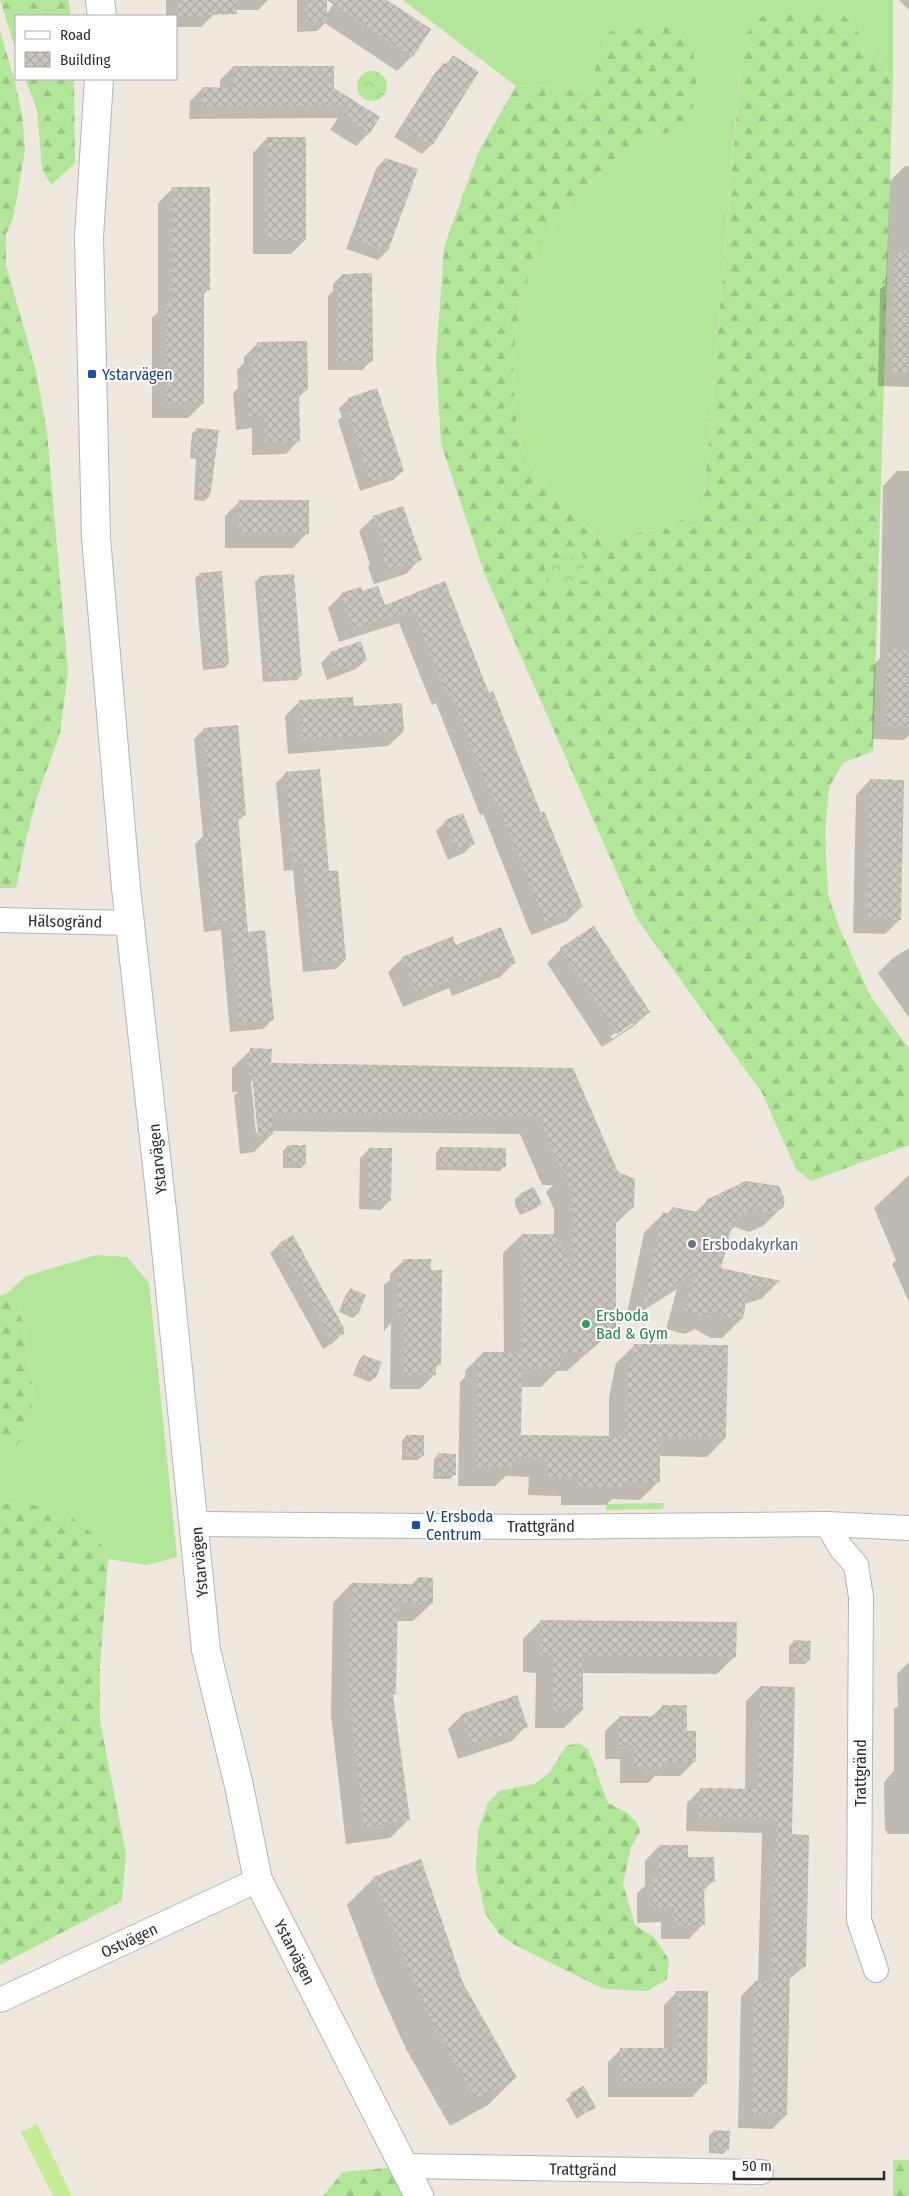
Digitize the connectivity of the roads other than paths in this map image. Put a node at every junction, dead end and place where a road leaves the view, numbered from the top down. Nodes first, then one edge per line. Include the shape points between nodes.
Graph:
1 (100, 0) edge
2 (102, 15) edge
3 (99, 80) edge
4 (0, 920) edge
5 (130, 923) junction
6 (195, 1524) junction
7 (827, 1524) junction
8 (909, 1528) edge
9 (258, 1880) junction
10 (876, 1970) dead end
11 (0, 2000) edge
12 (406, 2166) junction
13 (761, 2172) dead end
14 (419, 2196) edge

1 - 2 street
3 - 5 street, Ystarvägen via 89,237 96,538
4 - 5 street, Hälsogränd
5 - 6 street, Ystarvägen
6 - 7 street, Trattgränd
6 - 9 street, Ystarvägen via 206,1650
7 - 8 street, Trattgränd
7 - 10 street, Trattgränd via 856,1565 861,1597 859,1920
9 - 11 street, Ostvägen
9 - 12 street, Ystarvägen
12 - 13 street, Trattgränd
12 - 14 street, Ystarvägen

